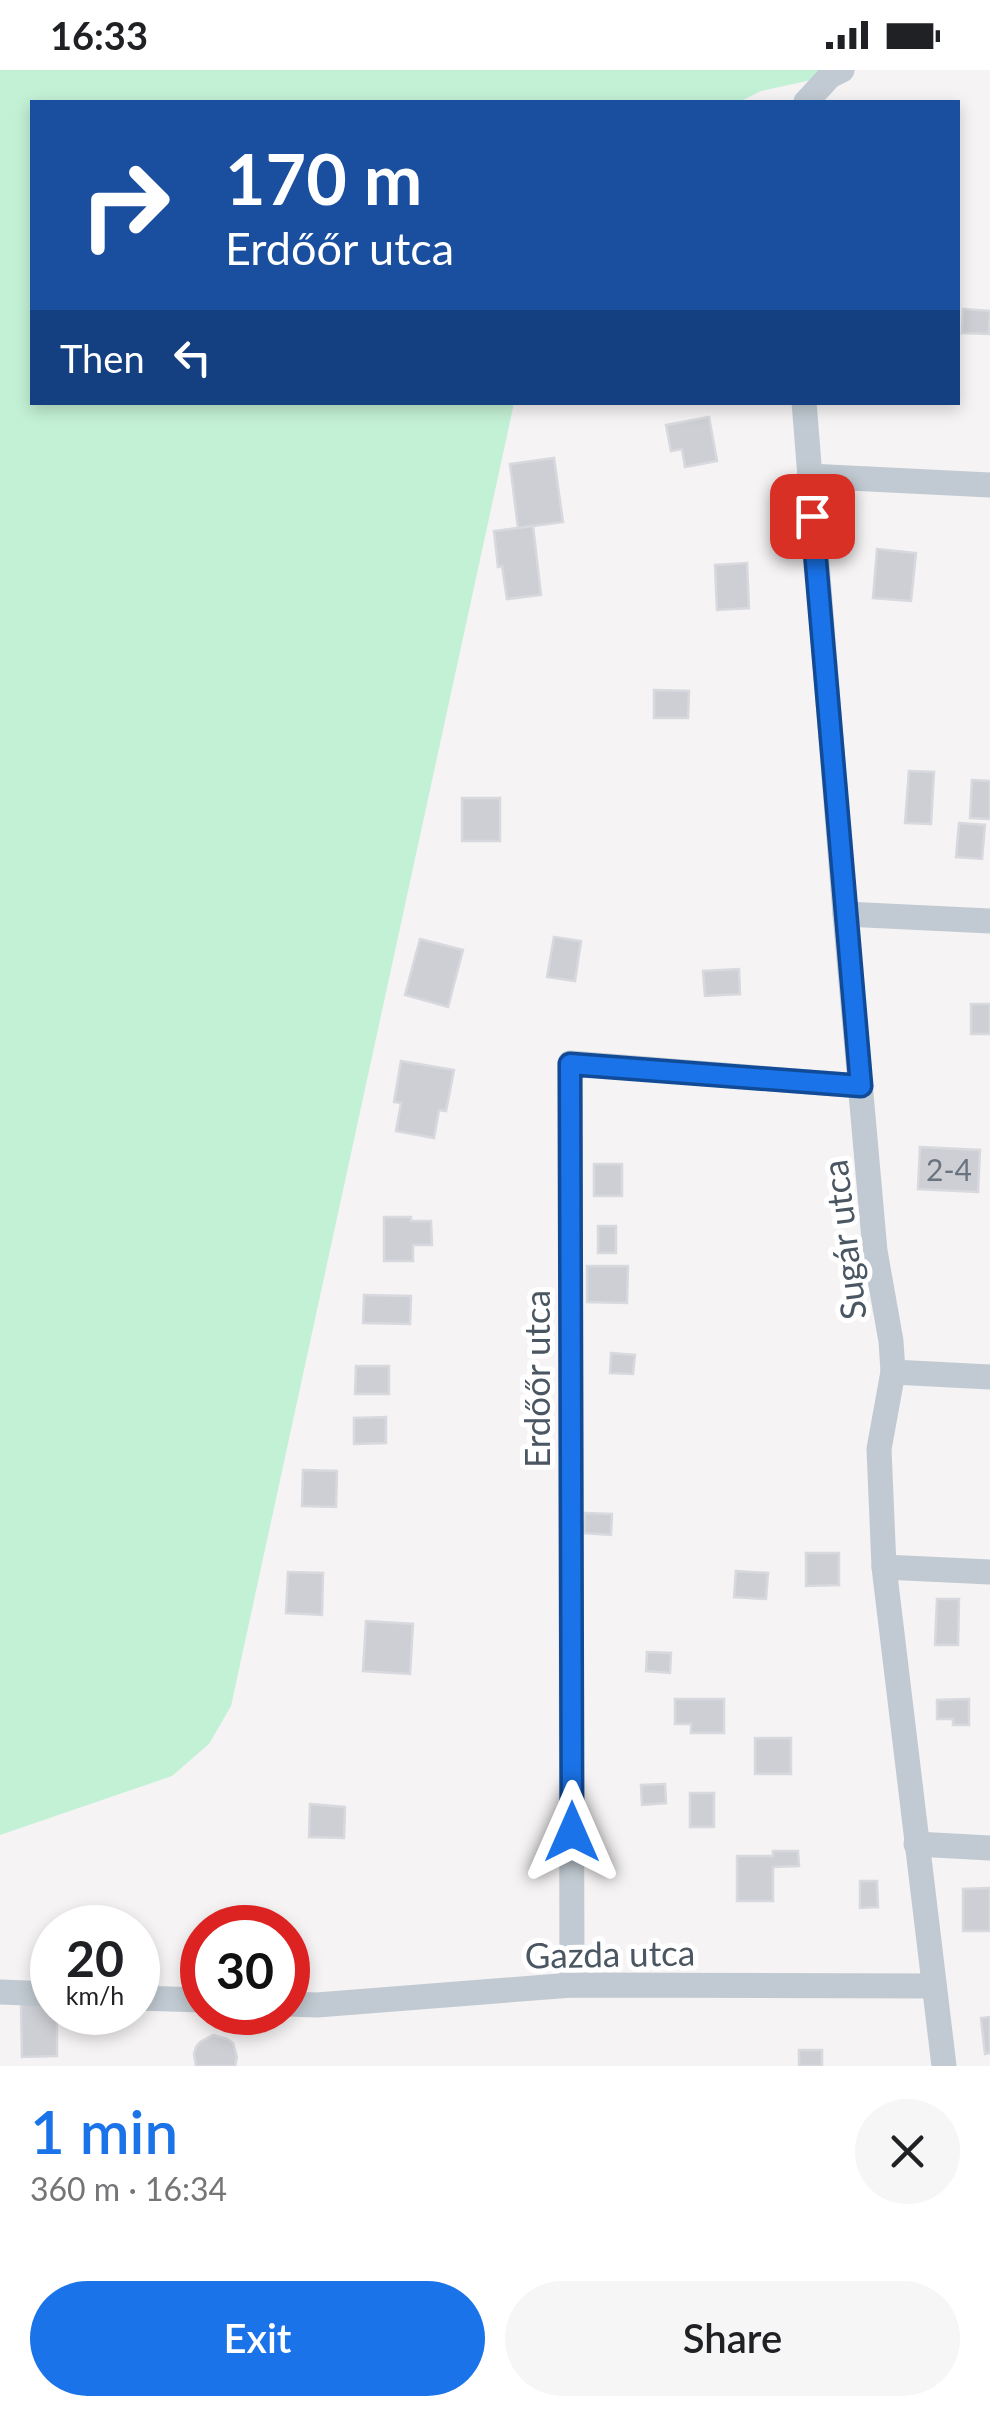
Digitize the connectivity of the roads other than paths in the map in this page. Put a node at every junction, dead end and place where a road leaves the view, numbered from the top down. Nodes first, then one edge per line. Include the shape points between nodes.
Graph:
1 (842, 70) edge
2 (808, 100) edge
3 (804, 405) edge
4 (809, 476) junction
5 (990, 485) edge
6 (845, 914) junction
7 (990, 921) edge
8 (861, 1086) junction
9 (894, 1372) junction
10 (990, 1377) edge
11 (884, 1567) junction
12 (990, 1572) edge
13 (916, 1844) junction
14 (990, 1848) edge
15 (572, 1985) junction
16 (934, 1986) junction
17 (0, 1992) edge
18 (30, 1993) edge
19 (310, 2005) edge
20 (944, 2066) edge

1 - 2 street
3 - 4 street, Sugár utca
4 - 5 street
4 - 6 street, Sugár utca
6 - 7 street
6 - 8 street, Sugár utca
8 - 9 street, Sugár utca
8 - 15 street, Erdőőr utca via 570,1064
9 - 10 street
9 - 11 street, Sugár utca via 879,1449
11 - 12 street
11 - 13 street, Sugár utca
13 - 14 street
13 - 16 street, Sugár utca
15 - 16 street, Gazda utca
15 - 19 street, Gazda utca
16 - 20 street, Sugár utca
17 - 18 street

